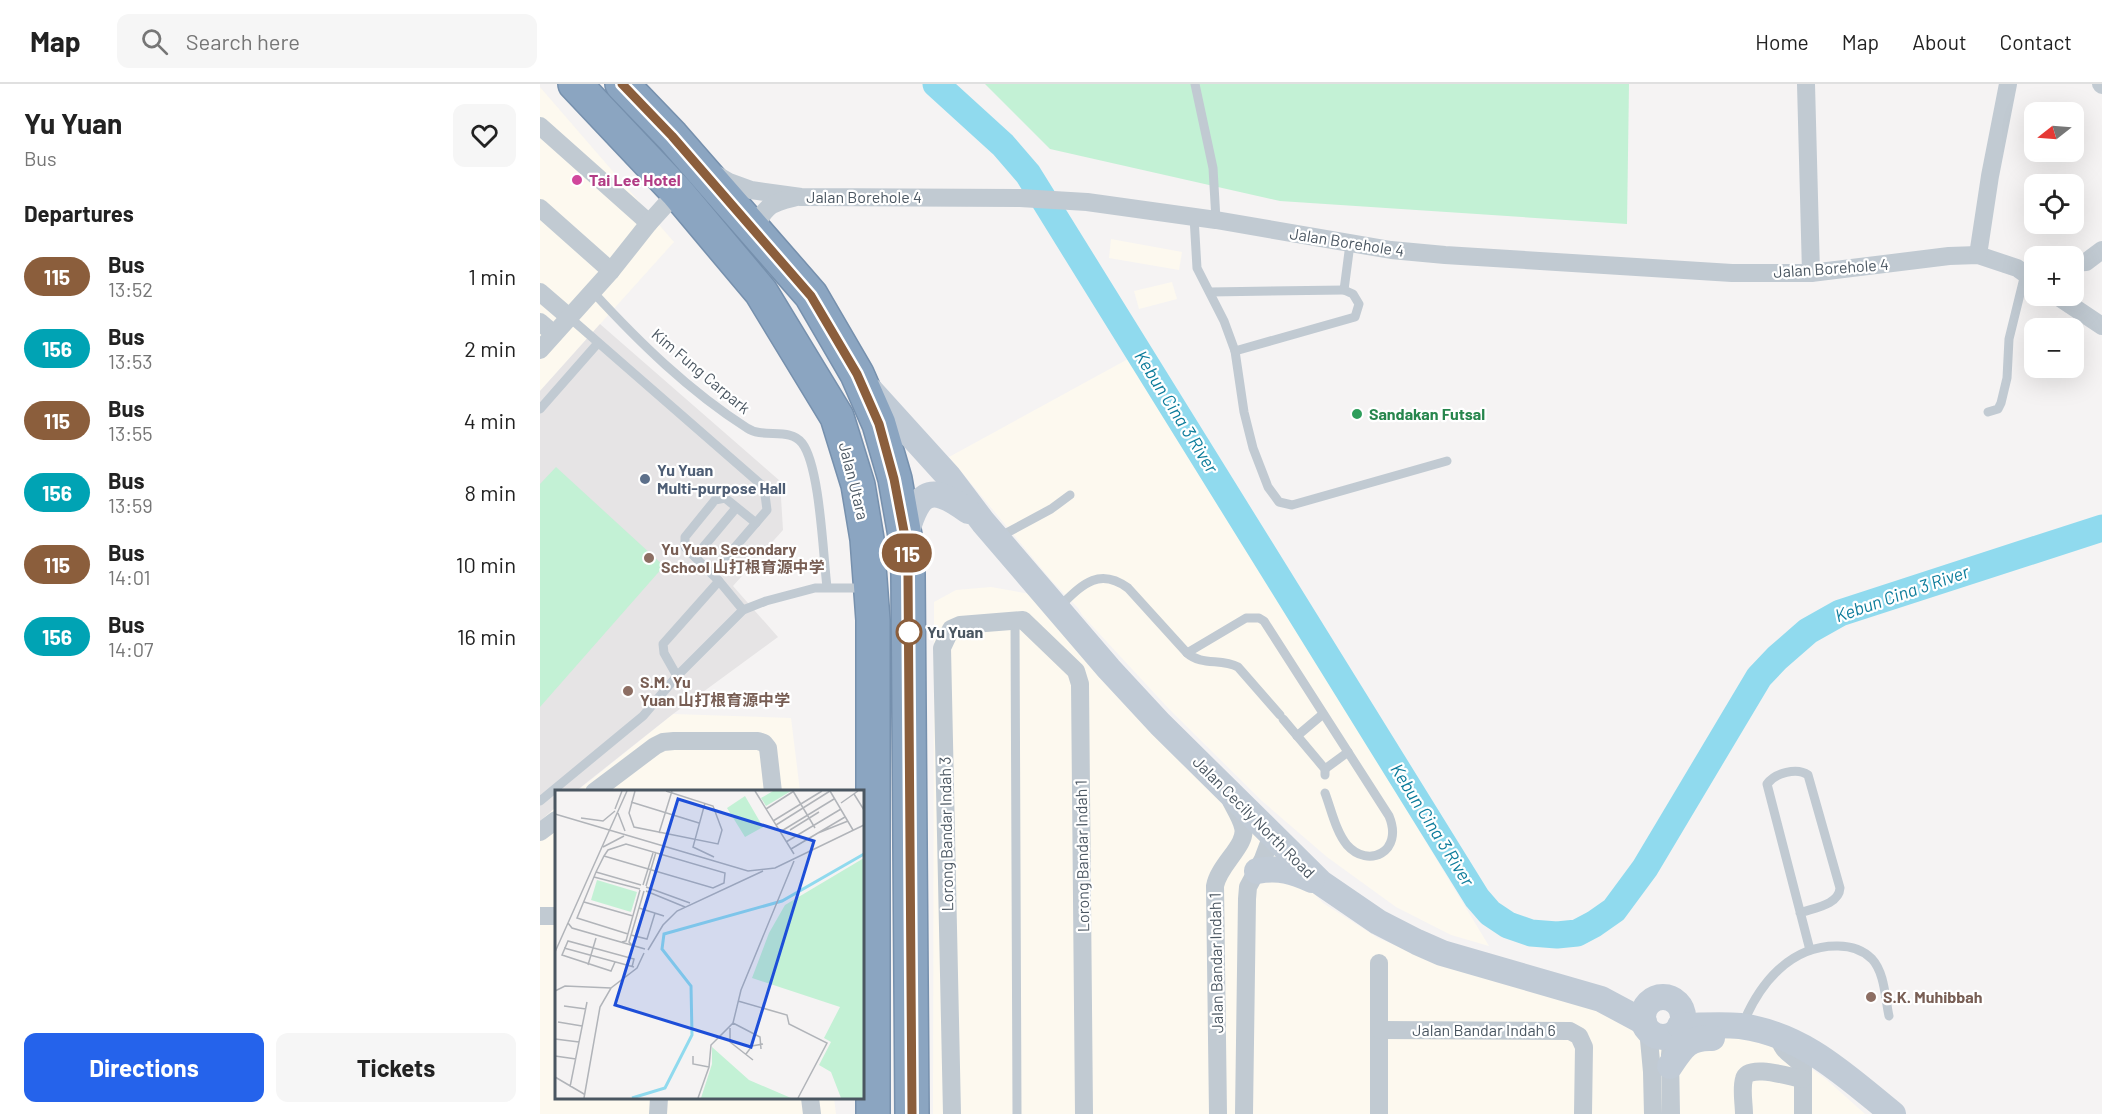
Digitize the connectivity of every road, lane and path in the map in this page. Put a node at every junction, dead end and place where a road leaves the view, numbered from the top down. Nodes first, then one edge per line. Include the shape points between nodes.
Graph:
1 (576, 84) edge
2 (622, 84) edge
3 (1196, 84) edge
4 (1806, 84) edge
5 (2008, 84) edge
6 (540, 126) edge
7 (672, 136) junction
8 (676, 192) junction
9 (801, 197) junction
10 (540, 208) edge
11 (1194, 217) junction
12 (1216, 220) junction
13 (649, 223) junction
14 (754, 231) junction
15 (1350, 244) junction
16 (2102, 250) edge
17 (1978, 255) junction
18 (2084, 262) edge
19 (611, 271) junction
20 (2024, 271) edge
21 (1811, 273) junction
22 (2024, 286) edge
23 (1344, 290) junction
24 (540, 292) edge
25 (593, 292) junction
26 (1210, 292) junction
27 (2072, 306) edge
28 (569, 317) junction
29 (540, 322) edge
30 (2102, 326) edge
31 (554, 334) junction
32 (598, 343) junction
33 (540, 350) edge
34 (1235, 351) junction
35 (857, 374) junction
36 (540, 409) edge
37 (1988, 412) dead end
38 (1446, 461) dead end
39 (1070, 495) dead end
40 (736, 508) junction
41 (756, 523) junction
42 (990, 530) junction
43 (905, 538) junction
44 (695, 557) junction
45 (716, 577) junction
46 (827, 587) junction
47 (871, 588) junction
48 (1057, 608) junction
49 (743, 610) junction
50 (1019, 620) junction
51 (1187, 653) junction
52 (677, 676) junction
53 (873, 711) junction
54 (1323, 714) junction
55 (1297, 736) junction
56 (1348, 752) junction
57 (1225, 788) junction
58 (597, 790) edge
59 (774, 790) edge
60 (861, 790) edge
61 (1325, 793) dead end
62 (540, 801) edge
63 (555, 821) edge
64 (540, 832) edge
65 (1272, 835) junction
66 (1241, 843) junction
67 (1260, 865) junction
68 (1321, 883) junction
69 (1800, 913) junction
70 (1810, 950) junction
71 (1379, 963) dead end
72 (1889, 1016) dead end
73 (1662, 1021) junction
74 (1739, 1026) junction
75 (1380, 1030) junction
76 (1774, 1035) junction
77 (1670, 1066) junction
78 (1803, 1079) junction
79 (659, 1099) edge
80 (810, 1099) edge
81 (1653, 1113) edge
82 (658, 1114) edge
83 (812, 1114) edge
84 (873, 1114) edge
85 (912, 1114) edge
86 (952, 1114) edge
87 (1017, 1114) edge
88 (1084, 1114) edge
89 (1218, 1114) edge
90 (1244, 1114) edge
91 (1379, 1114) edge
92 (1583, 1114) edge
93 (1671, 1114) edge
94 (1744, 1114) edge
95 (1803, 1114) edge
96 (1893, 1114) edge

1 - 8 highway, Jalan Utara
2 - 7 highway
3 - 12 lane via 1213,168
4 - 21 street
5 - 17 street
6 - 13 street
7 - 9 street, Jalan Borehole 4 via 729,182 751,190
7 - 14 highway
8 - 13 street
8 - 47 highway, Jalan Utara via 761,292 837,417 858,485
9 - 11 street, Jalan Borehole 4 via 1020,198 1087,202
9 - 14 street via 768,207
10 - 19 street
11 - 12 street, Jalan Borehole 4
11 - 26 lane via 1197,268
12 - 15 street, Jalan Borehole 4
13 - 19 street
14 - 35 highway via 811,296
15 - 21 street, Jalan Borehole 4 via 1402,251 1732,273
15 - 23 lane
16 - 18 street
17 - 20 street, Jalan Borehole 4
17 - 21 street, Jalan Borehole 4
19 - 25 street
22 - 37 lane via 2009,339 2001,403 1998,409
23 - 26 lane
23 - 34 lane via 1359,303 1355,317
24 - 28 street
25 - 28 street
25 - 46 lane, Kim Fung Carpark via 644,345 730,417 749,430 791,435 802,442 814,476
26 - 34 lane
27 - 30 street
28 - 31 street
28 - 32 lane
29 - 31 street
31 - 33 street
32 - 36 lane
32 - 41 lane via 764,487 767,510
34 - 38 lane via 1253,448 1268,487 1279,502 1292,505
35 - 42 main road, Jalan Cecily North Road via 949,477
35 - 43 highway via 879,424
39 - 42 lane via 1051,509
40 - 41 lane
40 - 44 lane
40 - 44 lane via 725,498 715,500 684,537 685,547
41 - 45 lane
42 - 43 main road, Jalan Cecily North Road via 953,500 935,494 919,502
42 - 48 main road, Jalan Cecily North Road
43 - 85 highway via 910,683
44 - 45 lane
45 - 49 lane
45 - 52 lane via 663,644
46 - 47 lane
46 - 49 lane
47 - 53 highway, Jalan Utara
48 - 51 lane via 1087,583 1098,578 1118,580
48 - 57 main road, Jalan Cecily North Road via 1153,717
49 - 52 lane
50 - 86 street, Lorong Bandar Indah 3 via 960,625 951,629 942,648
50 - 87 lane
50 - 88 street, Lorong Bandar Indah 1 via 1076,671 1080,684
51 - 54 lane via 1239,621 1259,618
51 - 55 lane via 1198,660 1238,667
52 - 62 lane via 643,716
53 - 60 street
53 - 84 highway, Jalan Utara
54 - 55 lane
54 - 56 lane
55 - 56 lane via 1325,772
56 - 61 lane via 1392,823 1393,838 1386,850 1368,855 1346,844
57 - 65 main road, Jalan Cecily North Road
57 - 66 street via 1243,828
58 - 59 street via 655,746 674,741 764,743
63 - 64 street
65 - 67 street, Jalan Bandar Indah 1
65 - 68 main road, Jalan Cecily North Road
66 - 67 street
66 - 89 street, Jalan Bandar Indah 1 via 1217,875 1215,886
67 - 68 main road via 1288,870
67 - 90 street, Jalan Bandar Indah 1 via 1248,887 1247,898
68 - 73 main road, Jalan Cecily North Road via 1368,916 1443,953 1601,999 1612,997
69 - 69 lane via 1840,895 1808,775 1800,771 1776,776 1767,784
69 - 70 lane
70 - 72 lane via 1851,946 1872,959 1881,975
70 - 74 lane via 1775,972
71 - 75 street
73 - 74 main road, Jalan Cecily North Road
73 - 77 street
73 - 81 street via 1652,1072
74 - 76 main road, Jalan Cecily North Road
75 - 91 street
75 - 92 street, Jalan Bandar Indah 6 via 1570,1030 1579,1036 1584,1047
76 - 77 main road via 1696,1039
76 - 78 street via 1784,1051 1800,1063
76 - 96 main road, Jalan Cecily North Road via 1815,1052
77 - 93 street
78 - 94 street via 1757,1070 1748,1073 1744,1079
78 - 95 street
79 - 82 street
80 - 83 street

